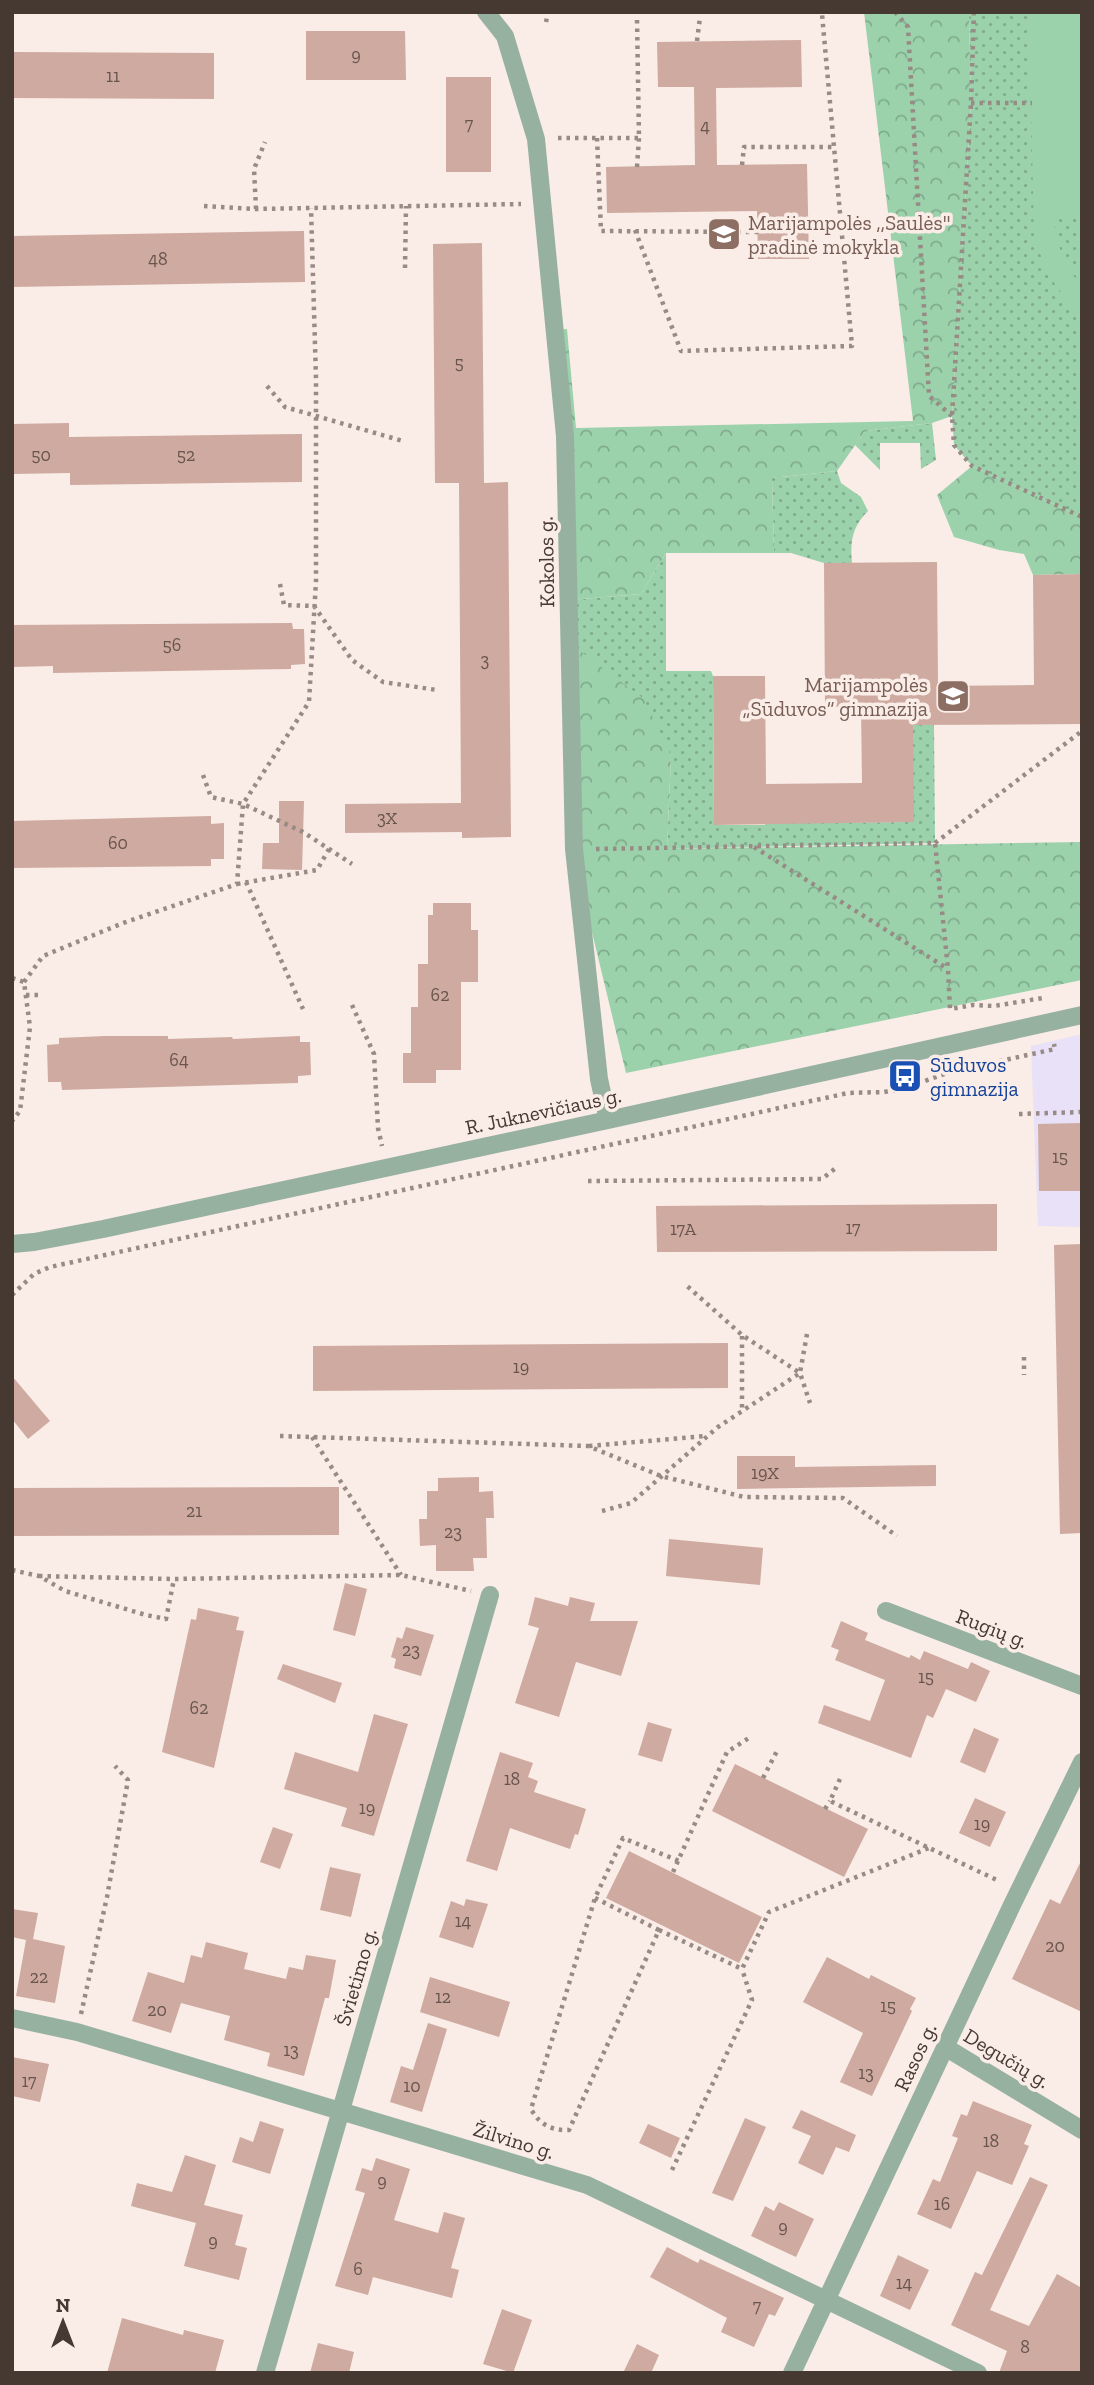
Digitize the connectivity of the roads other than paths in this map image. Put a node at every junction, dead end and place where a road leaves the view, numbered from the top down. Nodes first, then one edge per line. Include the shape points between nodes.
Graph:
1 (486, 12) edge
2 (1082, 1015) edge
3 (608, 1120) junction
4 (12, 1244) edge
5 (490, 1595) road end
6 (886, 1611) dead end
7 (1082, 1686) edge
8 (1082, 1762) edge
9 (12, 2018) edge
10 (945, 2047) junction
11 (340, 2111) junction
12 (1082, 2130) edge
13 (827, 2299) junction
14 (265, 2373) edge
15 (792, 2373) edge
16 (978, 2373) edge

1 - 3 street, Kokolos g. via 505,36 536,139 567,479 574,849 599,1079
2 - 3 street, R. Juknevičiaus g.
3 - 4 street, R. Juknevičiaus g.
5 - 11 street, Švietimo g.
6 - 7 street, Rugių g.
8 - 10 street, Rasos g.
9 - 11 street, Žilvino g. via 77,2032
10 - 12 street, Degučių g.
10 - 13 street, Rasos g.
11 - 13 street, Žilvino g. via 587,2185
11 - 14 street, Švietimo g.
13 - 15 street, Rasos g.
13 - 16 street, Žilvino g.

